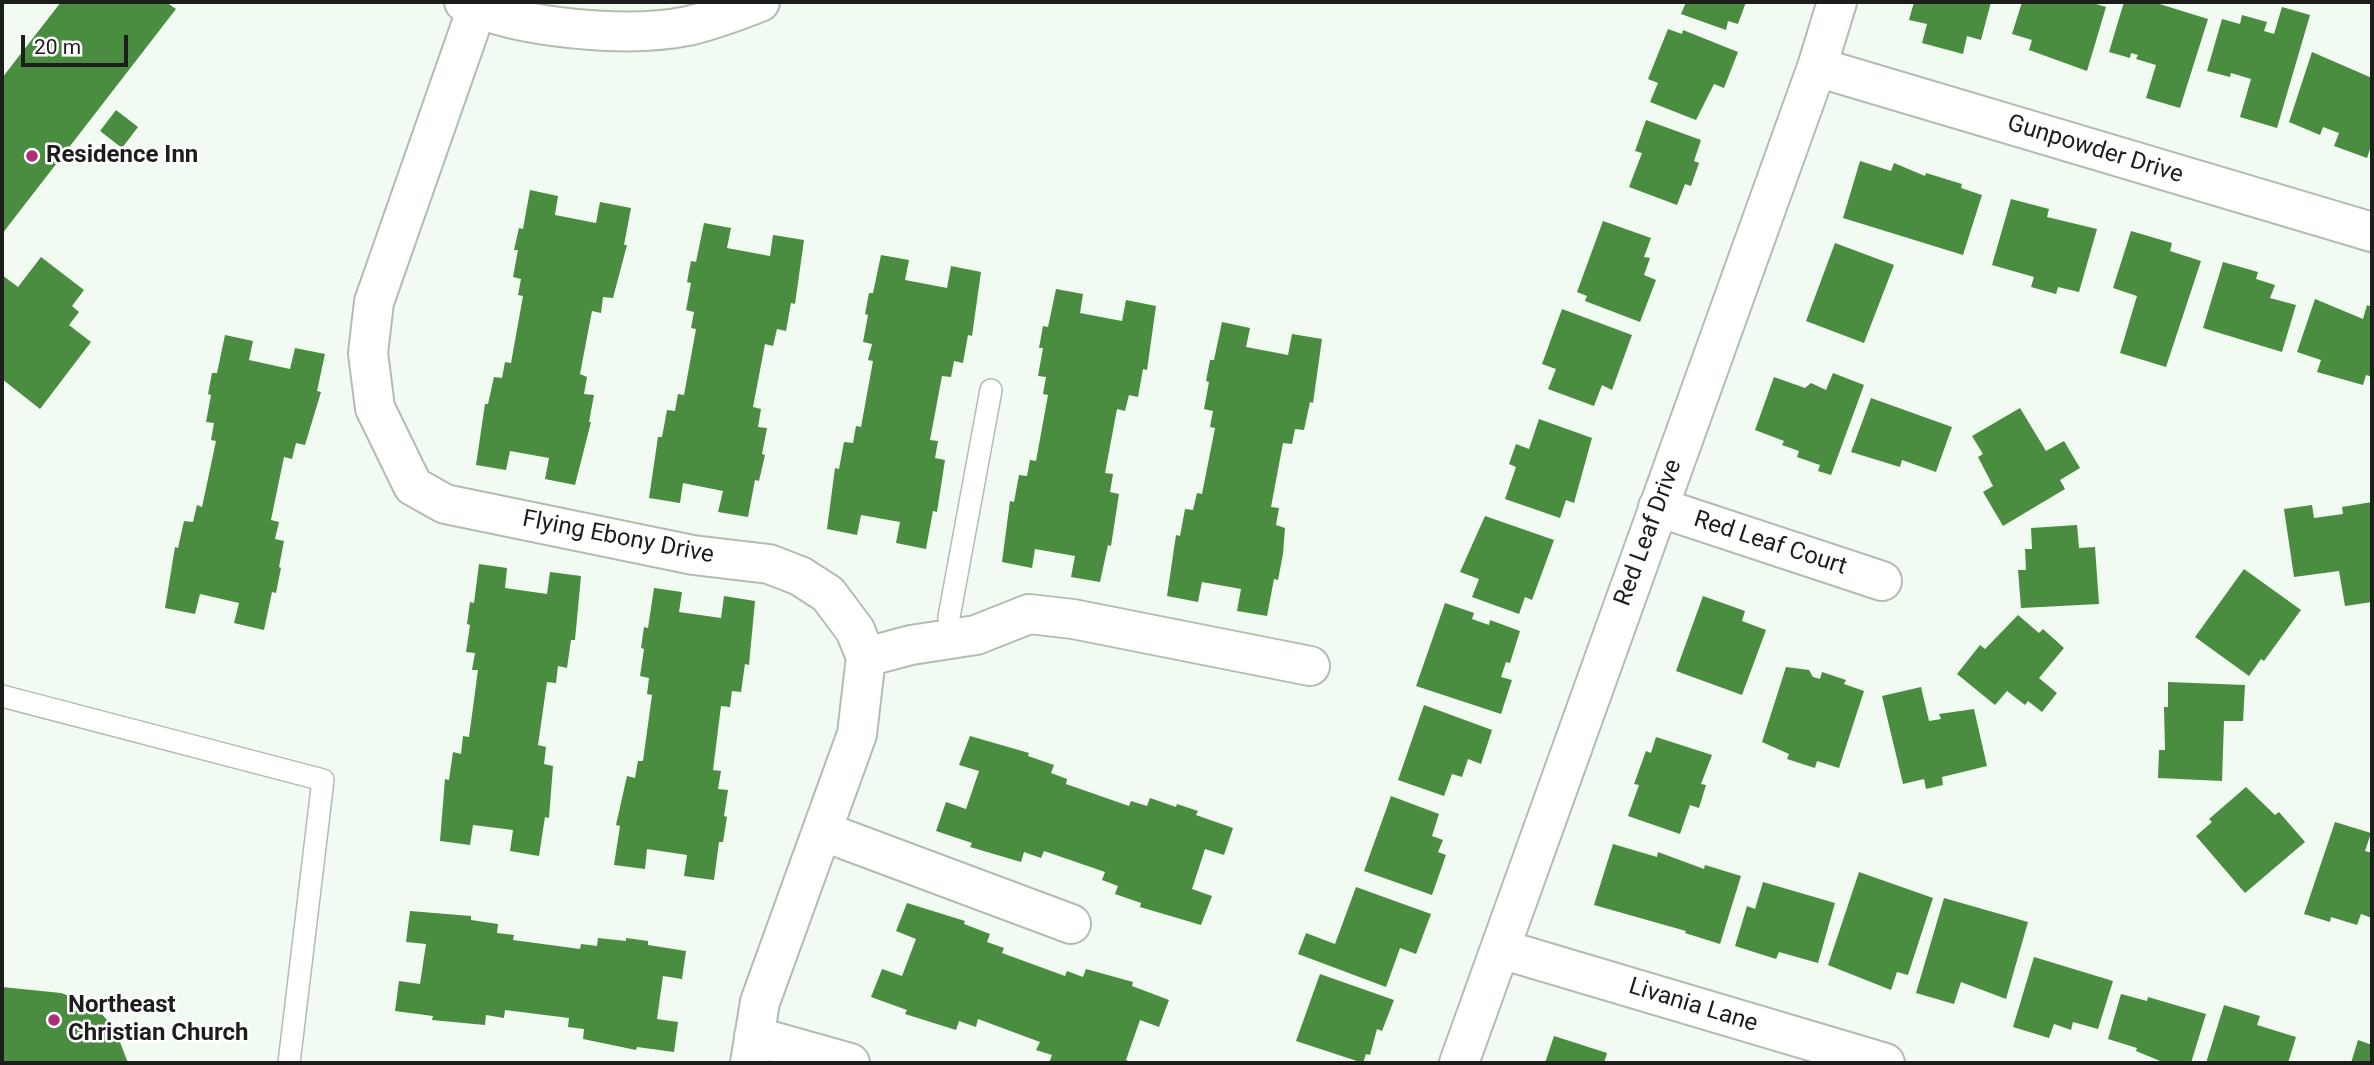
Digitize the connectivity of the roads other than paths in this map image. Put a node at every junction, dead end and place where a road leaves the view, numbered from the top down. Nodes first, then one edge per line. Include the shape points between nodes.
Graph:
1 (760, 2) edge
2 (1837, 2) edge
3 (471, 5) edge
4 (1817, 67) junction
5 (2372, 232) edge
6 (991, 390) dead end
7 (1658, 508) junction
8 (1882, 581) dead end
9 (951, 640) junction
10 (866, 657) junction
11 (1310, 666) dead end
12 (2, 696) edge
13 (822, 831) junction
14 (1071, 924) dead end
15 (1500, 949) junction
16 (752, 1050) edge
17 (289, 1063) edge
18 (850, 1063) edge
19 (1458, 1063) edge
20 (1885, 1063) edge

1 - 3 street via 687,26 645,31 532,24
2 - 4 street, Red Leaf Drive
3 - 10 street, Flying Ebony Drive via 374,302 368,352 375,408 412,486 445,504 694,555 769,564 828,594 855,630
4 - 5 street, Gunpowder Drive
4 - 7 street, Red Leaf Drive
6 - 9 lane via 949,617
7 - 8 street, Red Leaf Court
7 - 15 street, Red Leaf Drive
9 - 10 street
9 - 11 street via 1029,614
10 - 13 street via 857,734
12 - 17 lane via 323,780
13 - 14 street
13 - 16 street via 760,1002
15 - 19 street, Red Leaf Drive
15 - 20 street, Livania Lane
16 - 18 street

